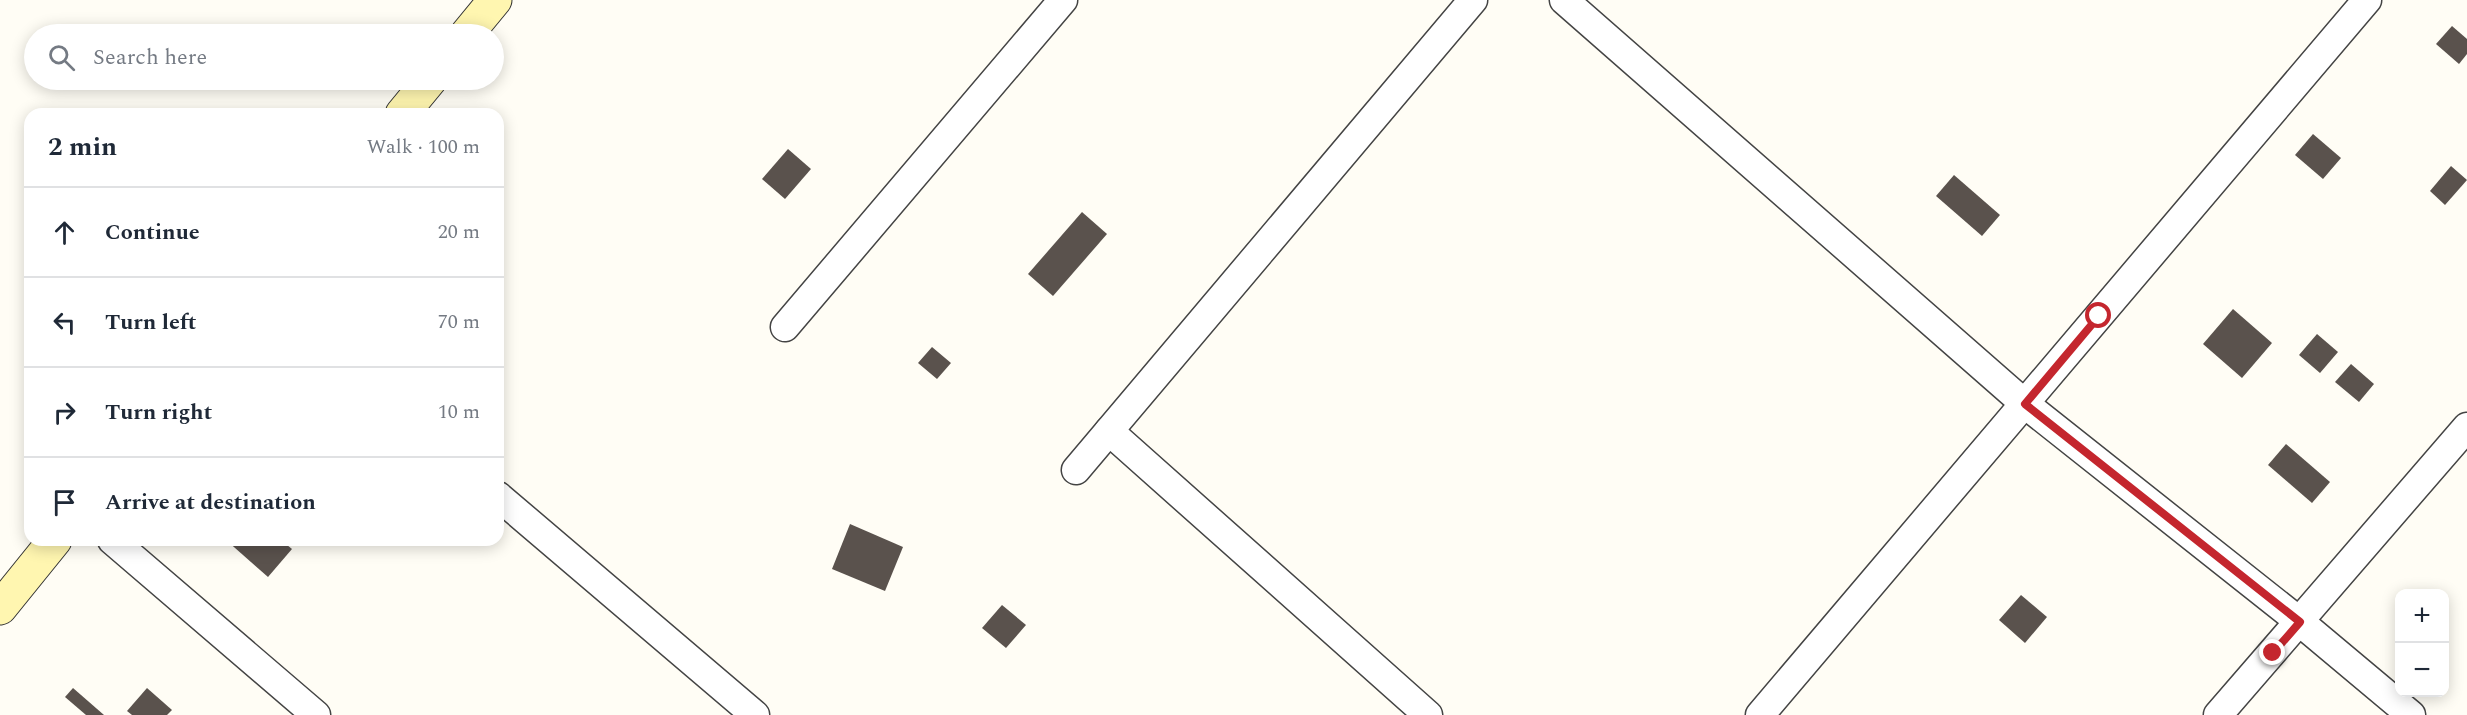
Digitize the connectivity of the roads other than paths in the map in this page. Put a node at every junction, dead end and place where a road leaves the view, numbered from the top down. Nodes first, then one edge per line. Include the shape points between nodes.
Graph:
1 (495, 0) edge
2 (1063, 0) edge
3 (1473, 0) edge
4 (1564, 0) edge
5 (2367, 0) edge
6 (475, 24) edge
7 (422, 90) edge
8 (407, 108) edge
9 (785, 327) dead end
10 (2025, 404) junction
11 (2467, 427) edge
12 (1109, 431) junction
13 (1076, 470) dead end
14 (504, 501) edge
15 (50, 546) edge
16 (119, 546) edge
17 (0, 608) edge
18 (2300, 622) junction
19 (316, 715) edge
20 (755, 715) edge
21 (1428, 715) edge
22 (1760, 715) edge
23 (2218, 715) edge
24 (2411, 715) edge

1 - 6 main road
2 - 9 street
3 - 12 street
4 - 10 street
5 - 10 street
7 - 8 main road
10 - 18 street
10 - 22 street
11 - 18 street
12 - 13 street
12 - 21 street
14 - 20 street
15 - 17 main road
16 - 19 street
18 - 23 street
18 - 24 street

